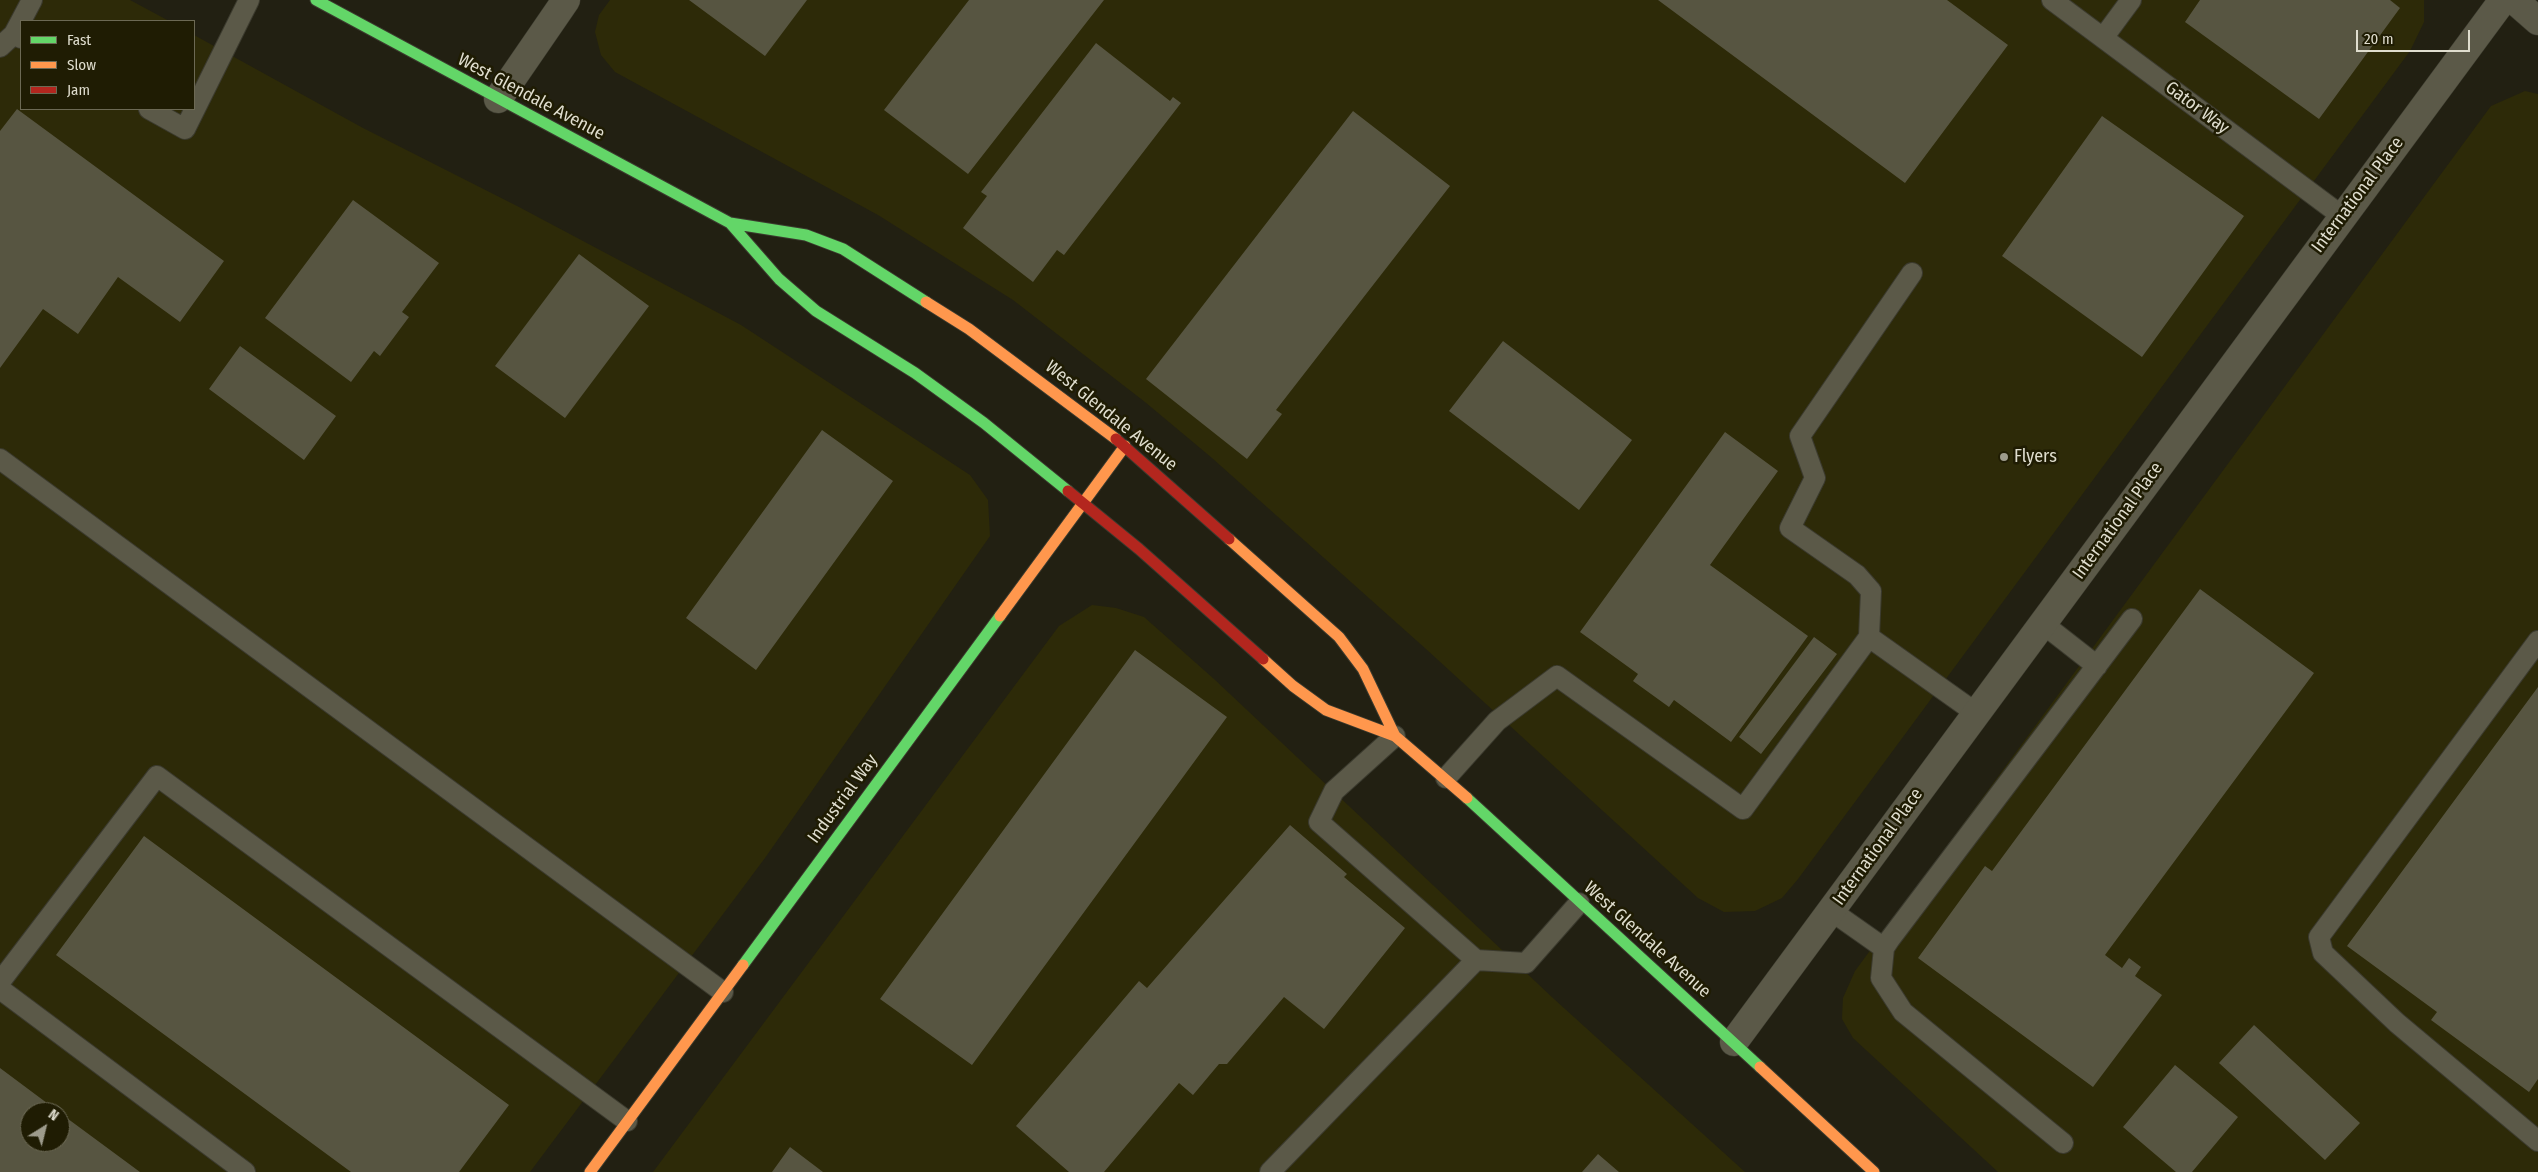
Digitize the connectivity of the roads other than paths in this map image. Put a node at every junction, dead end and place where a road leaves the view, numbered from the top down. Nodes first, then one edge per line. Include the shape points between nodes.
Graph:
1 (32, 0) edge
2 (249, 0) edge
3 (316, 0) edge
4 (566, 0) edge
5 (2052, 0) edge
6 (2132, 0) edge
7 (2503, 0) edge
8 (2514, 0) edge
9 (22, 20) edge
10 (2538, 21) edge
11 (20, 24) edge
12 (2103, 38) junction
13 (12, 40) edge
14 (498, 99) junction
15 (195, 109) edge
16 (151, 110) edge
17 (194, 110) edge
18 (2342, 216) junction
19 (730, 223) junction
20 (1912, 273) dead end
21 (1125, 446) junction
22 (0, 459) edge
23 (1083, 502) junction
24 (2132, 619) dead end
25 (2042, 623) junction
26 (1868, 637) junction
27 (2538, 641) edge
28 (2097, 666) junction
29 (1976, 713) junction
30 (1396, 736) junction
31 (1446, 778) junction
32 (1580, 903) junction
33 (1830, 910) junction
34 (1884, 948) junction
35 (1476, 960) junction
36 (0, 982) edge
37 (0, 989) edge
38 (723, 992) junction
39 (1734, 1042) junction
40 (627, 1121) junction
41 (2538, 1141) edge
42 (2062, 1142) dead end
43 (244, 1172) edge
44 (590, 1172) edge
45 (1270, 1172) edge
46 (1874, 1172) edge

1 - 9 lane
2 - 15 lane
3 - 14 main road, West Glendale Avenue
4 - 14 street
5 - 12 lane, Gator Way
6 - 12 lane
7 - 18 street, International Place
8 - 10 street
11 - 13 lane
12 - 18 lane, Gator Way
14 - 19 main road, West Glendale Avenue
16 - 17 lane via 185,129
18 - 25 street, International Place
19 - 21 main road, West Glendale Avenue via 806,235 852,254 969,329
19 - 23 main road, West Glendale Avenue via 779,279 816,311 915,373
20 - 26 lane via 1800,436 1815,478 1790,528 1857,575 1871,591
21 - 23 main road, Industrial Way
21 - 30 main road, West Glendale Avenue via 1339,637 1363,669
22 - 38 lane
23 - 30 main road, West Glendale Avenue via 1293,686 1326,710
23 - 38 main road, Industrial Way
24 - 28 lane
25 - 28 lane
25 - 29 street, International Place
26 - 29 lane
26 - 31 lane via 1743,809 1557,676 1498,721
27 - 41 lane via 2319,937 2322,953 2390,1017
28 - 34 lane
29 - 33 street, International Place
30 - 31 main road, West Glendale Avenue
30 - 35 lane via 1334,791 1319,822
31 - 32 main road, West Glendale Avenue
32 - 35 lane via 1526,963
32 - 39 main road, West Glendale Avenue
33 - 34 lane
33 - 39 street, International Place
34 - 42 lane via 1880,978 1903,1012
35 - 45 lane
36 - 40 lane via 157,776
37 - 43 lane
38 - 40 main road, Industrial Way
39 - 46 main road, West Glendale Avenue
40 - 44 main road, Industrial Way

